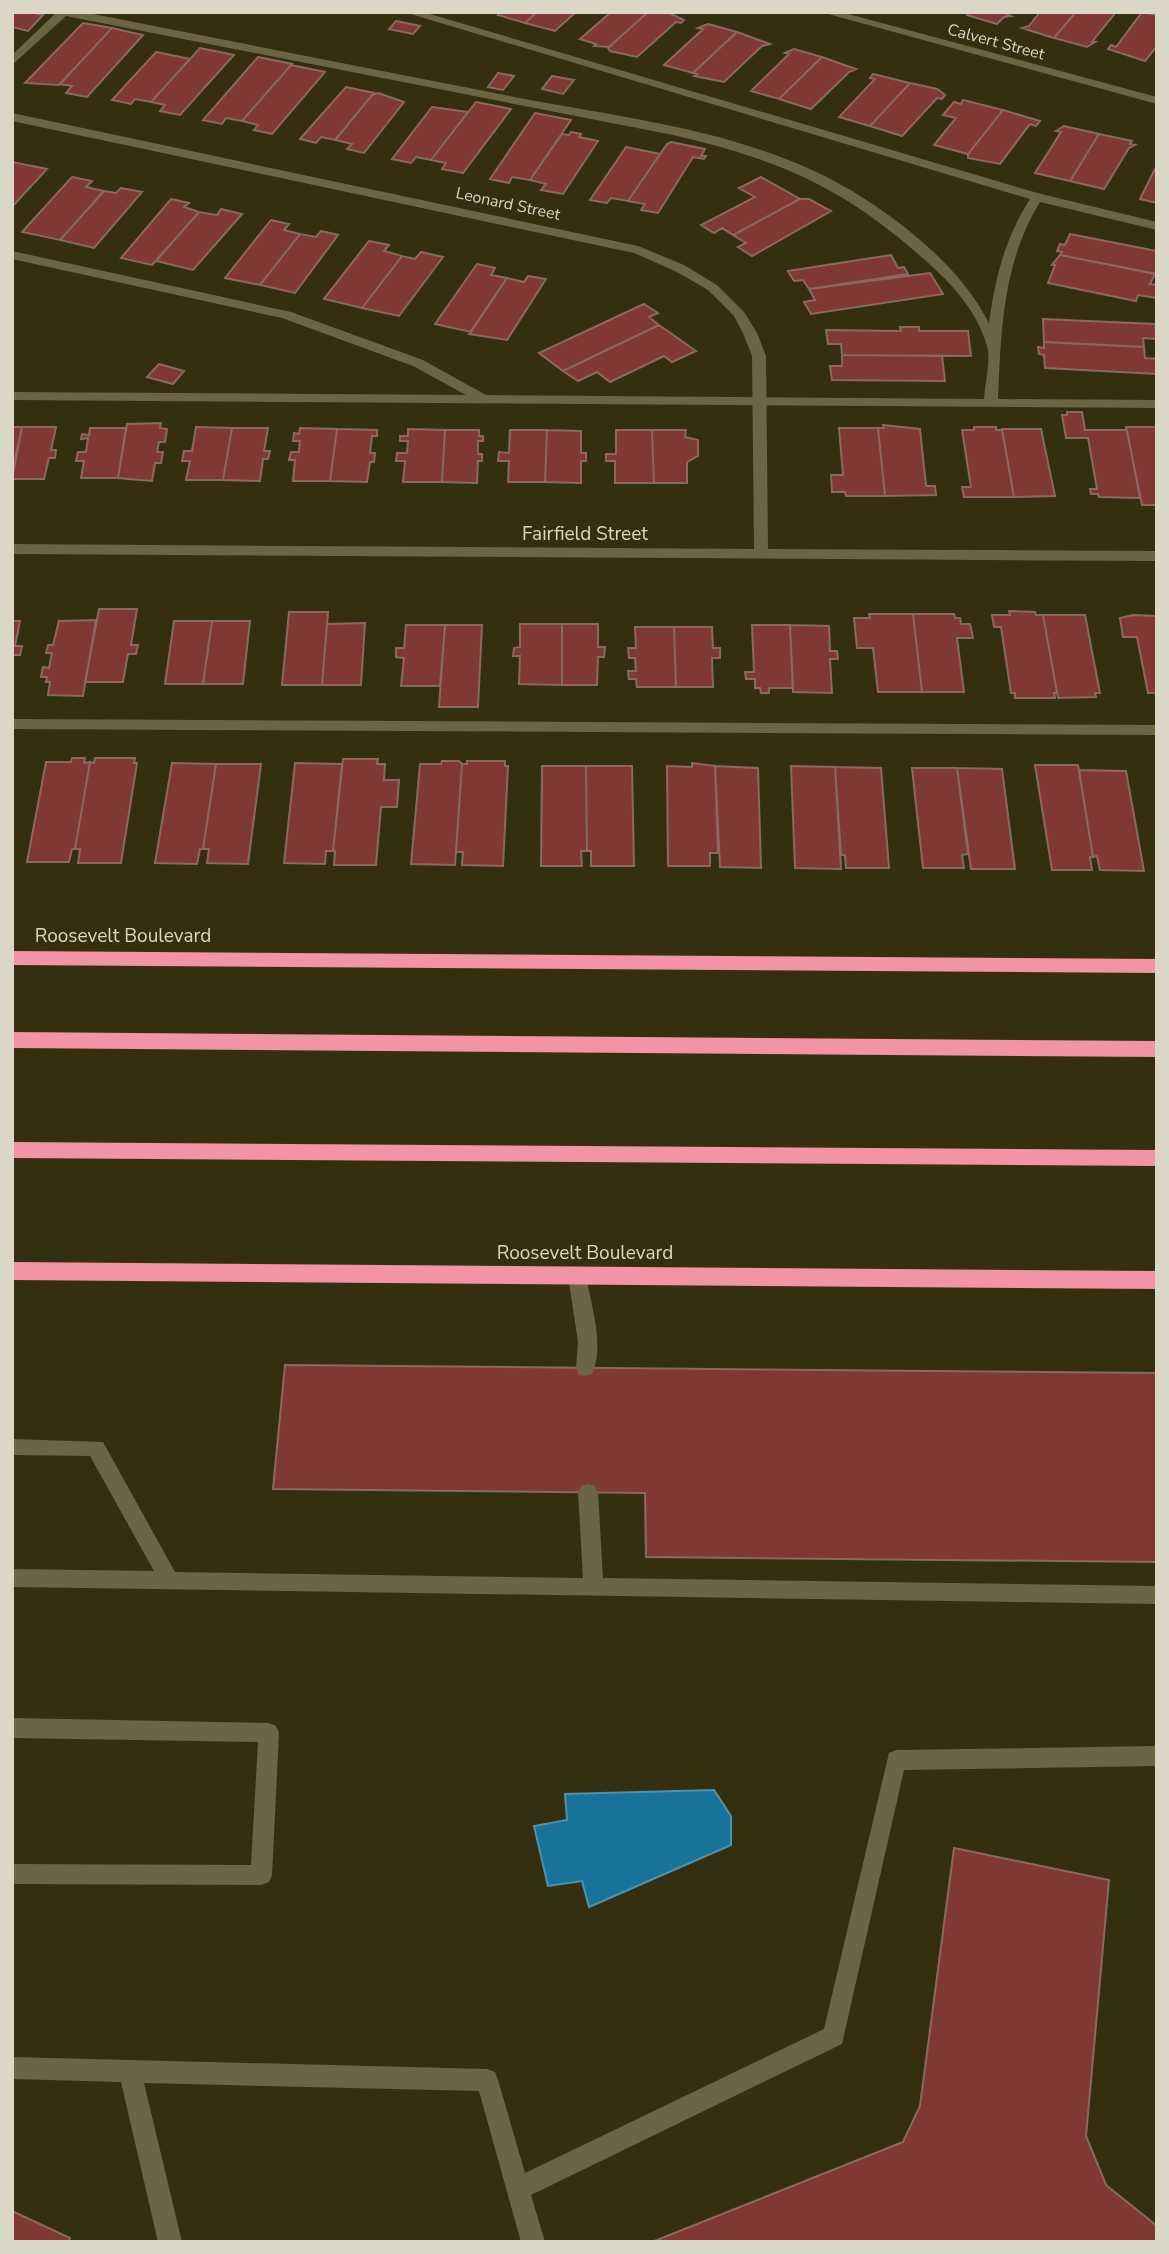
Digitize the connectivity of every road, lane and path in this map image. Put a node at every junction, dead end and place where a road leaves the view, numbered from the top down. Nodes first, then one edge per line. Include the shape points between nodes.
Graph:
1 (64, 12) edge
2 (410, 12) edge
3 (827, 12) edge
4 (12, 62) edge
5 (1157, 101) edge
6 (12, 117) edge
7 (1037, 197) junction
8 (1157, 226) edge
9 (12, 255) edge
10 (994, 347) junction
11 (12, 396) edge
12 (481, 398) junction
13 (761, 401) junction
14 (992, 403) junction
15 (1157, 404) edge
16 (12, 549) edge
17 (761, 554) junction
18 (1157, 556) edge
19 (12, 724) edge
20 (1157, 730) edge
21 (12, 958) edge
22 (1157, 966) edge
23 (12, 1040) edge
24 (1157, 1049) edge
25 (12, 1150) edge
26 (1157, 1158) edge
27 (12, 1271) edge
28 (578, 1276) junction
29 (1157, 1280) edge
30 (585, 1368) dead end
31 (12, 1447) edge
32 (588, 1492) dead end
33 (12, 1578) edge
34 (170, 1581) junction
35 (594, 1587) junction
36 (1157, 1595) edge
37 (12, 1728) edge
38 (1157, 1756) edge
39 (12, 1874) edge
40 (12, 2068) edge
41 (130, 2071) junction
42 (518, 2189) junction
43 (170, 2242) edge
44 (533, 2242) edge

1 - 4 street
1 - 10 street via 673,131 791,164 887,217 967,293
2 - 7 street
3 - 5 street, Calvert Street
6 - 13 street, Leonard Street via 638,250 696,275 730,300 749,327 759,356
7 - 8 street
7 - 10 street via 1026,211 1009,254
9 - 12 street via 286,315 418,363
10 - 14 street
11 - 12 street
12 - 13 street
13 - 14 street
13 - 17 street, Leonard Street
14 - 15 street
16 - 17 street, Fairfield Street
17 - 18 street, Fairfield Street
19 - 20 street
21 - 22 highway, Roosevelt Boulevard
23 - 24 highway
25 - 26 highway
27 - 28 highway, Roosevelt Boulevard
28 - 29 highway, Roosevelt Boulevard
28 - 30 street via 587,1342
31 - 34 street via 96,1448
32 - 35 street
33 - 34 street
34 - 35 street
35 - 36 street
37 - 39 street via 269,1733 261,1875
38 - 42 street via 896,1760 834,2036
40 - 41 street
41 - 42 street via 487,2080
41 - 43 street
42 - 44 street

